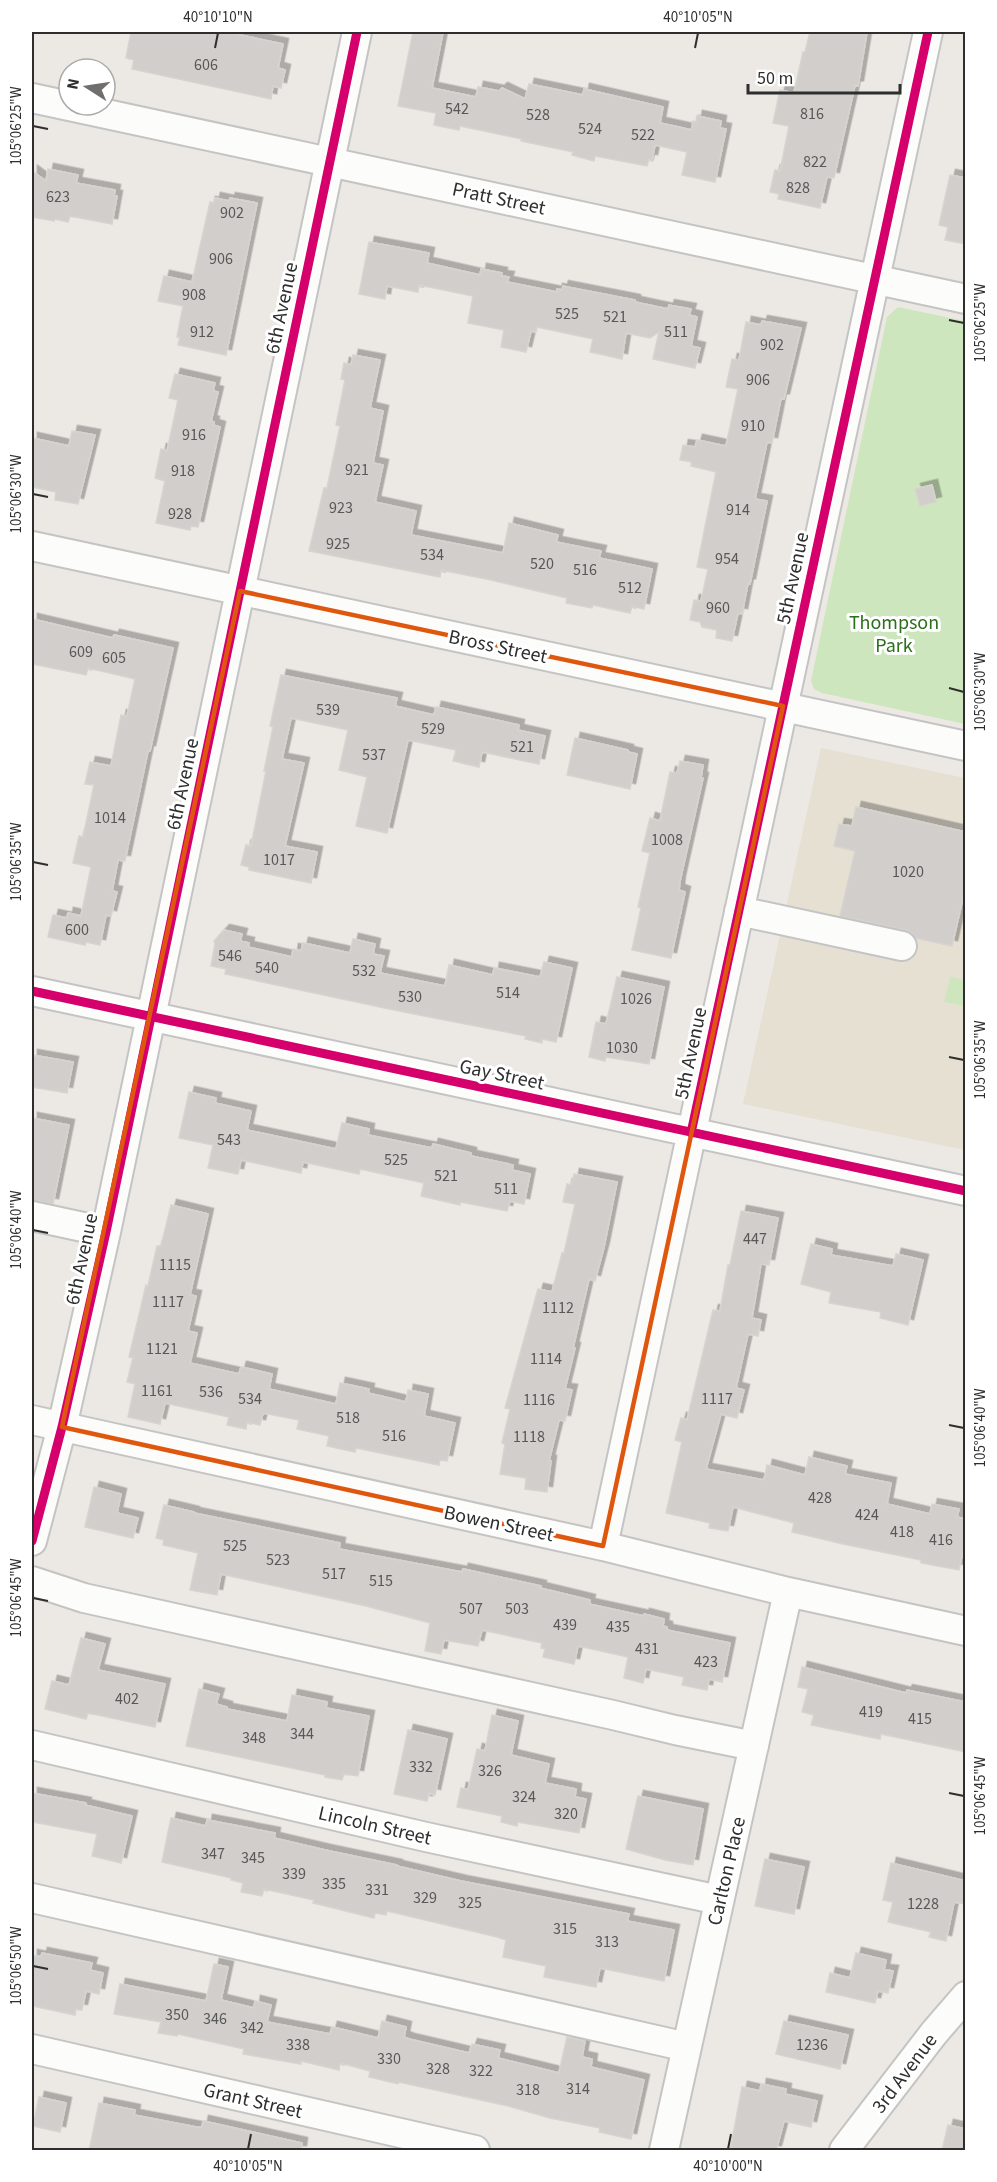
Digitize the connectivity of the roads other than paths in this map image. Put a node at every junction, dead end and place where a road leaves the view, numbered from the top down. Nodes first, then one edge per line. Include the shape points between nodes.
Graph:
1 (357, 32) edge
2 (928, 32) edge
3 (32, 98) edge
4 (330, 161) junction
5 (874, 280) junction
6 (966, 299) edge
7 (32, 546) edge
8 (240, 591) junction
9 (783, 706) junction
10 (966, 746) edge
11 (739, 911) junction
12 (902, 946) dead end
13 (32, 992) edge
14 (152, 1017) junction
15 (692, 1132) junction
16 (966, 1191) edge
17 (32, 1216) edge
18 (106, 1232) junction
19 (32, 1420) edge
20 (62, 1426) junction
21 (32, 1541) edge
22 (603, 1546) junction
23 (32, 1581) edge
24 (788, 1592) junction
25 (966, 1631) edge
26 (32, 1745) edge
27 (754, 1746) junction
28 (32, 1898) edge
29 (719, 1900) junction
30 (966, 1996) edge
31 (687, 2047) junction
32 (32, 2049) edge
33 (475, 2151) edge
34 (664, 2151) edge
35 (844, 2151) edge

1 - 4 street, 6th Avenue
2 - 5 street, 5th Avenue
3 - 4 street, Pratt Street
4 - 5 street, Pratt Street
4 - 8 street, 6th Avenue
5 - 6 street, Pratt Street
5 - 9 street, 5th Avenue
7 - 8 street, Bross Street
8 - 9 street, Bross Street
8 - 14 street, 6th Avenue
9 - 10 street, Bross Street
9 - 11 street, 5th Avenue
11 - 12 street
11 - 15 street, 5th Avenue
13 - 14 street, Gay Street
14 - 15 street, Gay Street
14 - 18 street, 6th Avenue
15 - 16 street, Gay Street
15 - 22 street, 5th Avenue
17 - 18 street
18 - 20 street, 6th Avenue
19 - 20 street, Bowen Street
20 - 21 street, 6th Avenue
20 - 22 street, Bowen Street
22 - 24 street, Bowen Street
23 - 27 street via 84,1598
24 - 25 street, Bowen Street
24 - 27 street, Carlton Place
26 - 29 street, Lincoln Street via 426,1837
27 - 29 street, Carlton Place
28 - 31 street
29 - 31 street, Carlton Place
30 - 35 street, 3rd Avenue
31 - 34 street, Carlton Place
32 - 33 street, Grant Street

